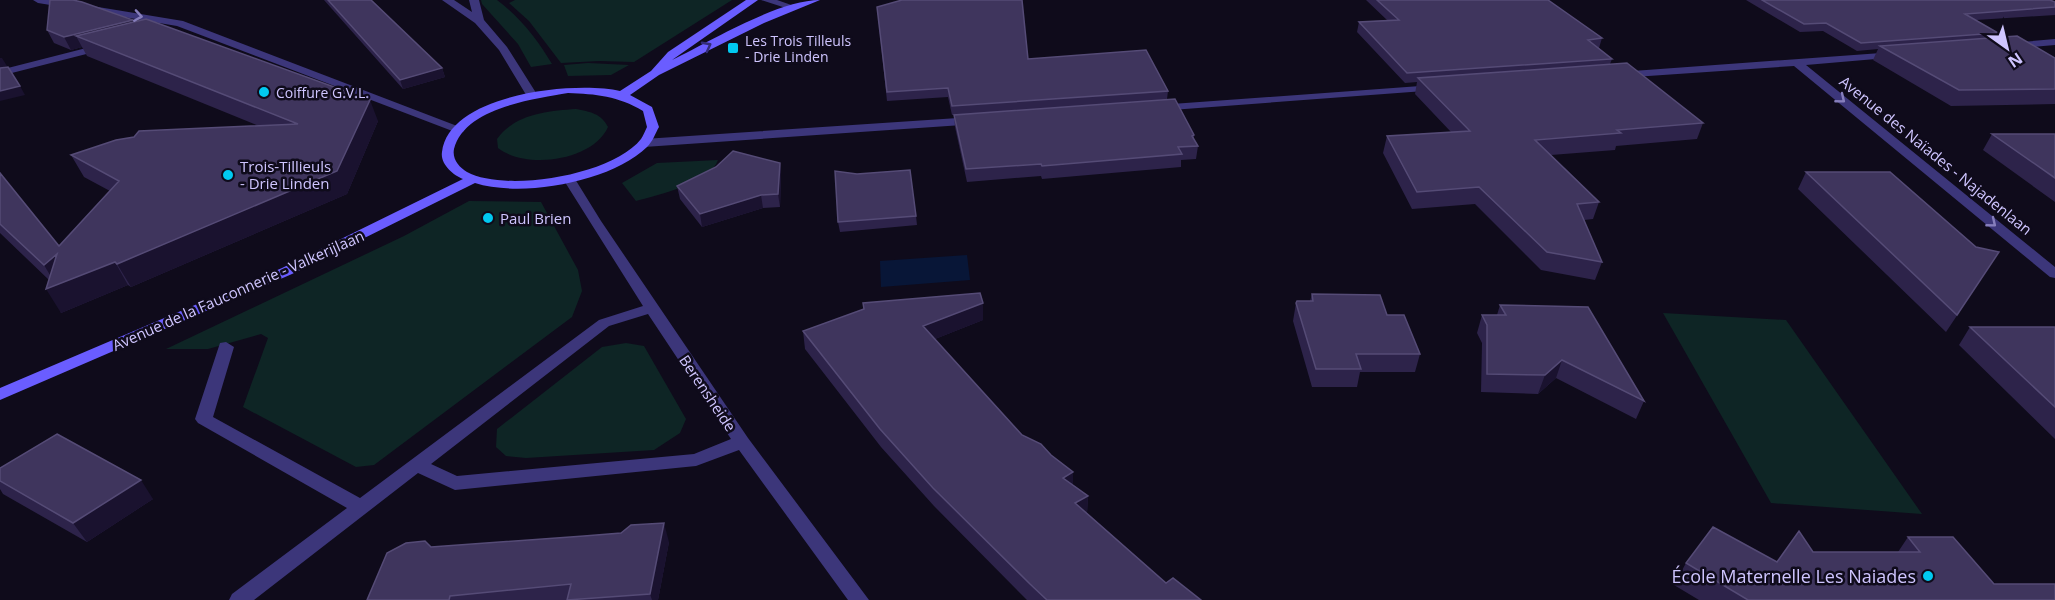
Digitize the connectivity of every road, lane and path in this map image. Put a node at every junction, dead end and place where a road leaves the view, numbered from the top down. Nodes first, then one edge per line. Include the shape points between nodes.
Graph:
1 (38, 0) edge
2 (447, 0) edge
3 (474, 0) edge
4 (753, 0) edge
5 (766, 0) edge
6 (814, 0) edge
7 (792, 7) junction
8 (479, 21) junction
9 (179, 23) junction
10 (153, 33) edge
11 (2055, 42) edge
12 (111, 45) edge
13 (1996, 47) edge
14 (1913, 53) edge
15 (1796, 62) junction
16 (0, 73) edge
17 (655, 73) junction
18 (1604, 76) edge
19 (1450, 87) edge
20 (624, 94) junction
21 (532, 96) junction
22 (1143, 109) edge
23 (989, 120) edge
24 (459, 129) junction
25 (644, 143) junction
26 (473, 179) junction
27 (569, 179) junction
28 (2055, 274) edge
29 (651, 308) junction
30 (226, 347) dead end
31 (0, 394) edge
32 (742, 442) junction
33 (417, 465) junction
34 (361, 507) junction
35 (239, 600) edge
36 (859, 600) edge

1 -> 9 street
2 - 8 street
3 - 8 street
4 - 17 street via 672,54
5 - 7 street
6 - 7 street
17 -> 7 street
8 - 21 street via 503,49
9 - 10 street
9 - 24 street
11 - 13 street
12 - 16 street
14 - 15 street
15 - 18 street
15 -> 28 street, Avenue des Naïades - Najadenlaan
17 - 20 street
19 - 22 street
20 - 21 street via 568,90
20 - 25 street via 648,109 653,127
21 - 24 street via 502,105
23 - 25 street
24 - 26 street via 447,154 451,165
25 - 27 street via 614,164
26 - 27 street via 509,185
26 - 31 street, Avenue de la Fauconnerie - Valkerijlaan via 286,271
27 - 29 street, Berensheide
29 - 32 street, Berensheide
29 - 33 street via 604,323
30 - 34 street via 204,419
32 - 33 street via 696,460 455,483
32 - 36 street, Berensheide
33 - 34 street
34 - 35 street

